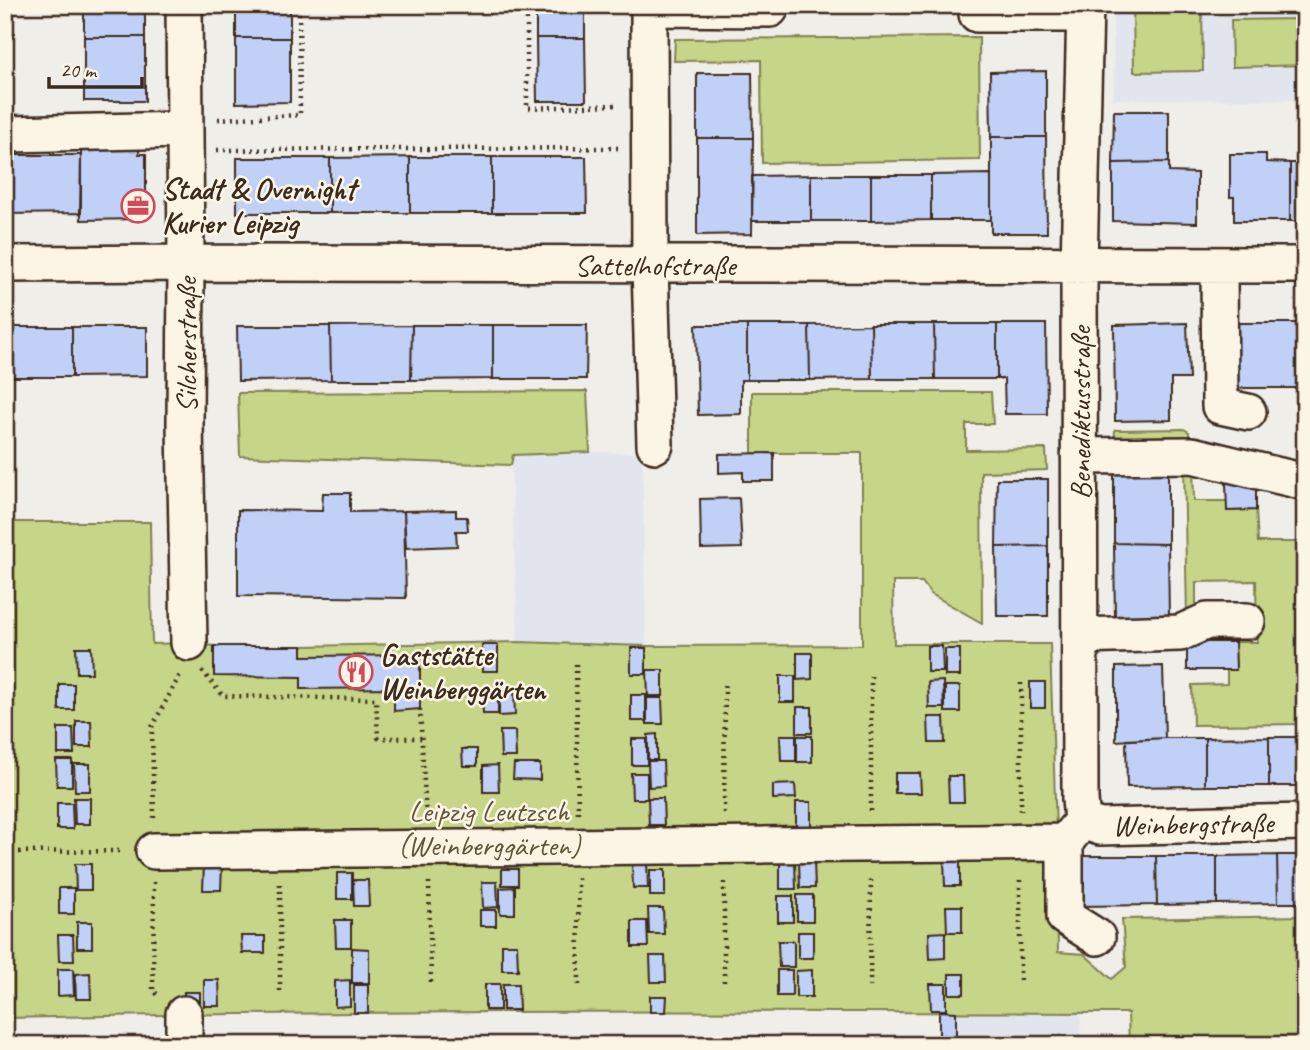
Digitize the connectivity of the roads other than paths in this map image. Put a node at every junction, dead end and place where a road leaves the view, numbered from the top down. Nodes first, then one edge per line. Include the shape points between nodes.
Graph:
1 (184, 5) edge
2 (770, 5) edge
3 (976, 5) edge
4 (649, 6) edge
5 (1085, 10) edge
6 (5, 130) edge
7 (185, 134) junction
8 (186, 263) junction
9 (5, 264) edge
10 (650, 265) junction
11 (1219, 265) junction
12 (1305, 265) edge
13 (1079, 266) junction
14 (1248, 412) dead end
15 (655, 445) dead end
16 (1080, 456) junction
17 (1305, 482) edge
18 (1247, 621) dead end
19 (1080, 636) junction
20 (190, 660) road end
21 (1305, 822) edge
22 (1073, 831) junction
23 (154, 851) road end
24 (1097, 937) dead end

1 - 7 street, Silcherstraße
2 - 4 street via 770,9
3 - 5 street via 977,13
4 - 10 street
5 - 13 street, Benediktusstraße
6 - 7 street via 9,134
7 - 8 street, Silcherstraße
8 - 9 street, Sattelhofstraße
8 - 10 street, Sattelhofstraße
8 - 20 street, Silcherstraße
10 - 13 street, Sattelhofstraße
10 - 15 street
11 - 12 street, Sattelhofstraße
11 - 13 street, Sattelhofstraße
11 - 14 street via 1220,406
13 - 16 street, Benediktusstraße
16 - 17 street via 1192,456
16 - 19 street, Benediktusstraße
18 - 19 street via 1207,621 1180,633
19 - 22 street, Benediktusstraße via 1080,799
21 - 22 street, Weinbergstraße
22 - 23 street, Weinbergstraße
22 - 24 street, Benediktusstraße via 1065,916

